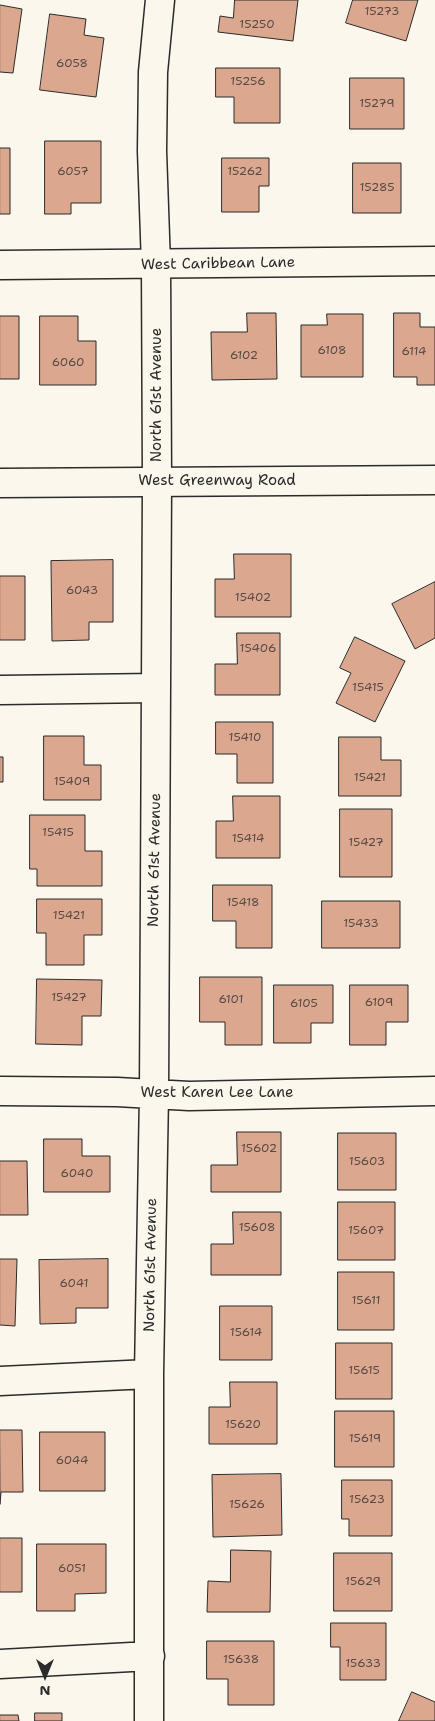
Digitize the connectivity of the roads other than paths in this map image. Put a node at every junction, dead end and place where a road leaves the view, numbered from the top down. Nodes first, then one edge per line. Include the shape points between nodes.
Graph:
1 (160, 0) edge
2 (435, 261) edge
3 (0, 265) edge
4 (156, 265) junction
5 (435, 480) edge
6 (157, 482) junction
7 (0, 483) edge
8 (156, 688) junction
9 (0, 690) edge
10 (0, 1091) edge
11 (435, 1091) edge
12 (154, 1094) junction
13 (149, 1374) junction
14 (0, 1381) edge
15 (150, 1656) junction
16 (0, 1664) edge
17 (149, 1721) edge

1 - 4 street, North 61st Avenue via 153,72
2 - 4 street, West Caribbean Lane
3 - 4 street, West Caribbean Lane
4 - 6 street, North 61st Avenue
5 - 6 street, West Greenway Road
6 - 7 street, West Greenway Road
6 - 8 street, North 61st Avenue
8 - 9 street
8 - 12 street, North 61st Avenue
10 - 12 street, West Karen Lee Lane
11 - 12 street, West Karen Lee Lane
12 - 13 street, North 61st Avenue
13 - 14 street
13 - 15 street, North 61st Avenue
15 - 16 street
15 - 17 street, North 61st Avenue

